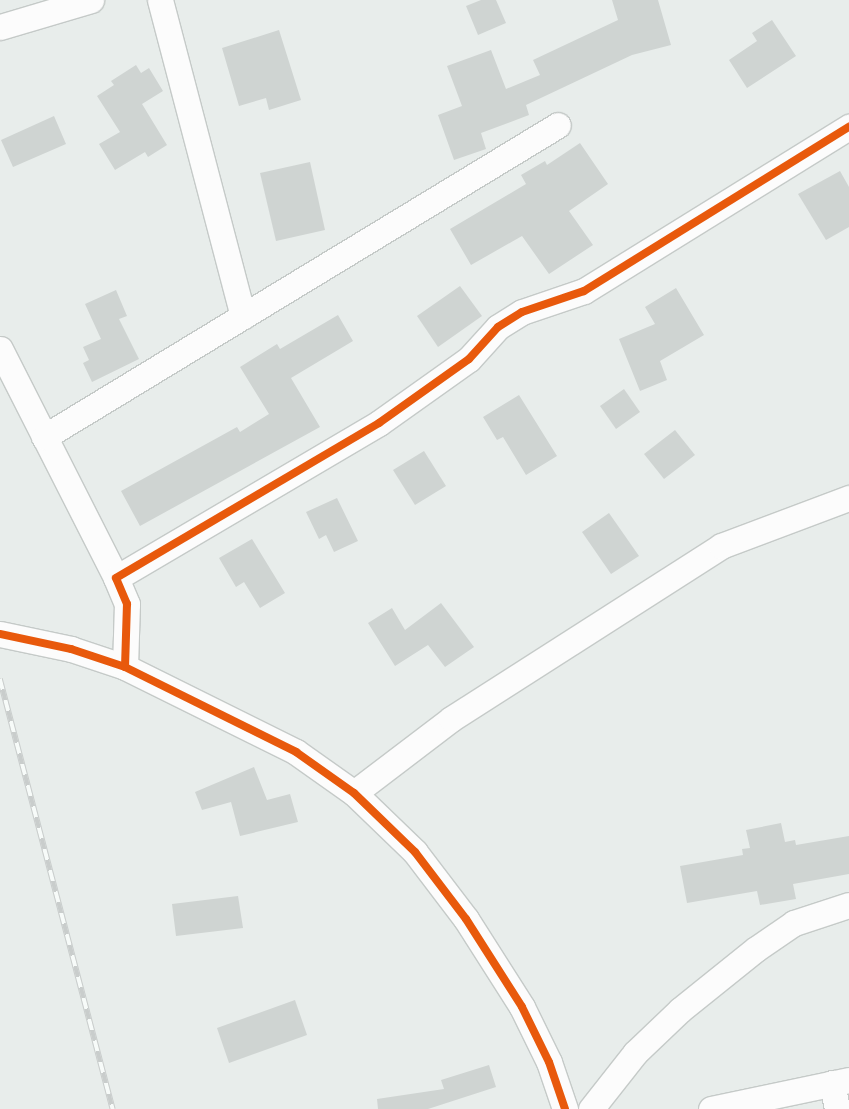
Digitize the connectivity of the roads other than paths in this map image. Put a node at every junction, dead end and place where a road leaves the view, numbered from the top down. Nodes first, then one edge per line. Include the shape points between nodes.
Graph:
1 (91, 0) edge
2 (160, 0) edge
3 (0, 27) edge
4 (558, 125) dead end
5 (849, 127) edge
6 (243, 316) junction
7 (0, 349) edge
8 (44, 437) junction
9 (849, 498) edge
10 (116, 578) junction
11 (0, 633) edge
12 (125, 667) junction
13 (354, 793) junction
14 (849, 905) edge
15 (840, 1081) edge
16 (565, 1109) edge
17 (591, 1109) edge
18 (711, 1109) edge
19 (838, 1109) edge

1 - 3 street
2 - 6 street
4 - 6 street
5 - 10 street via 584,291 522,312 498,327 469,359 379,423
6 - 8 street
7 - 8 street
8 - 10 street
9 - 13 street via 722,546 451,719
10 - 12 street via 128,611
11 - 12 street via 71,649
12 - 13 street via 296,752
13 - 16 street via 415,852 466,919 522,1007 549,1062
14 - 17 street via 794,923 748,955 680,1010 635,1053
15 - 18 street
15 - 19 street

